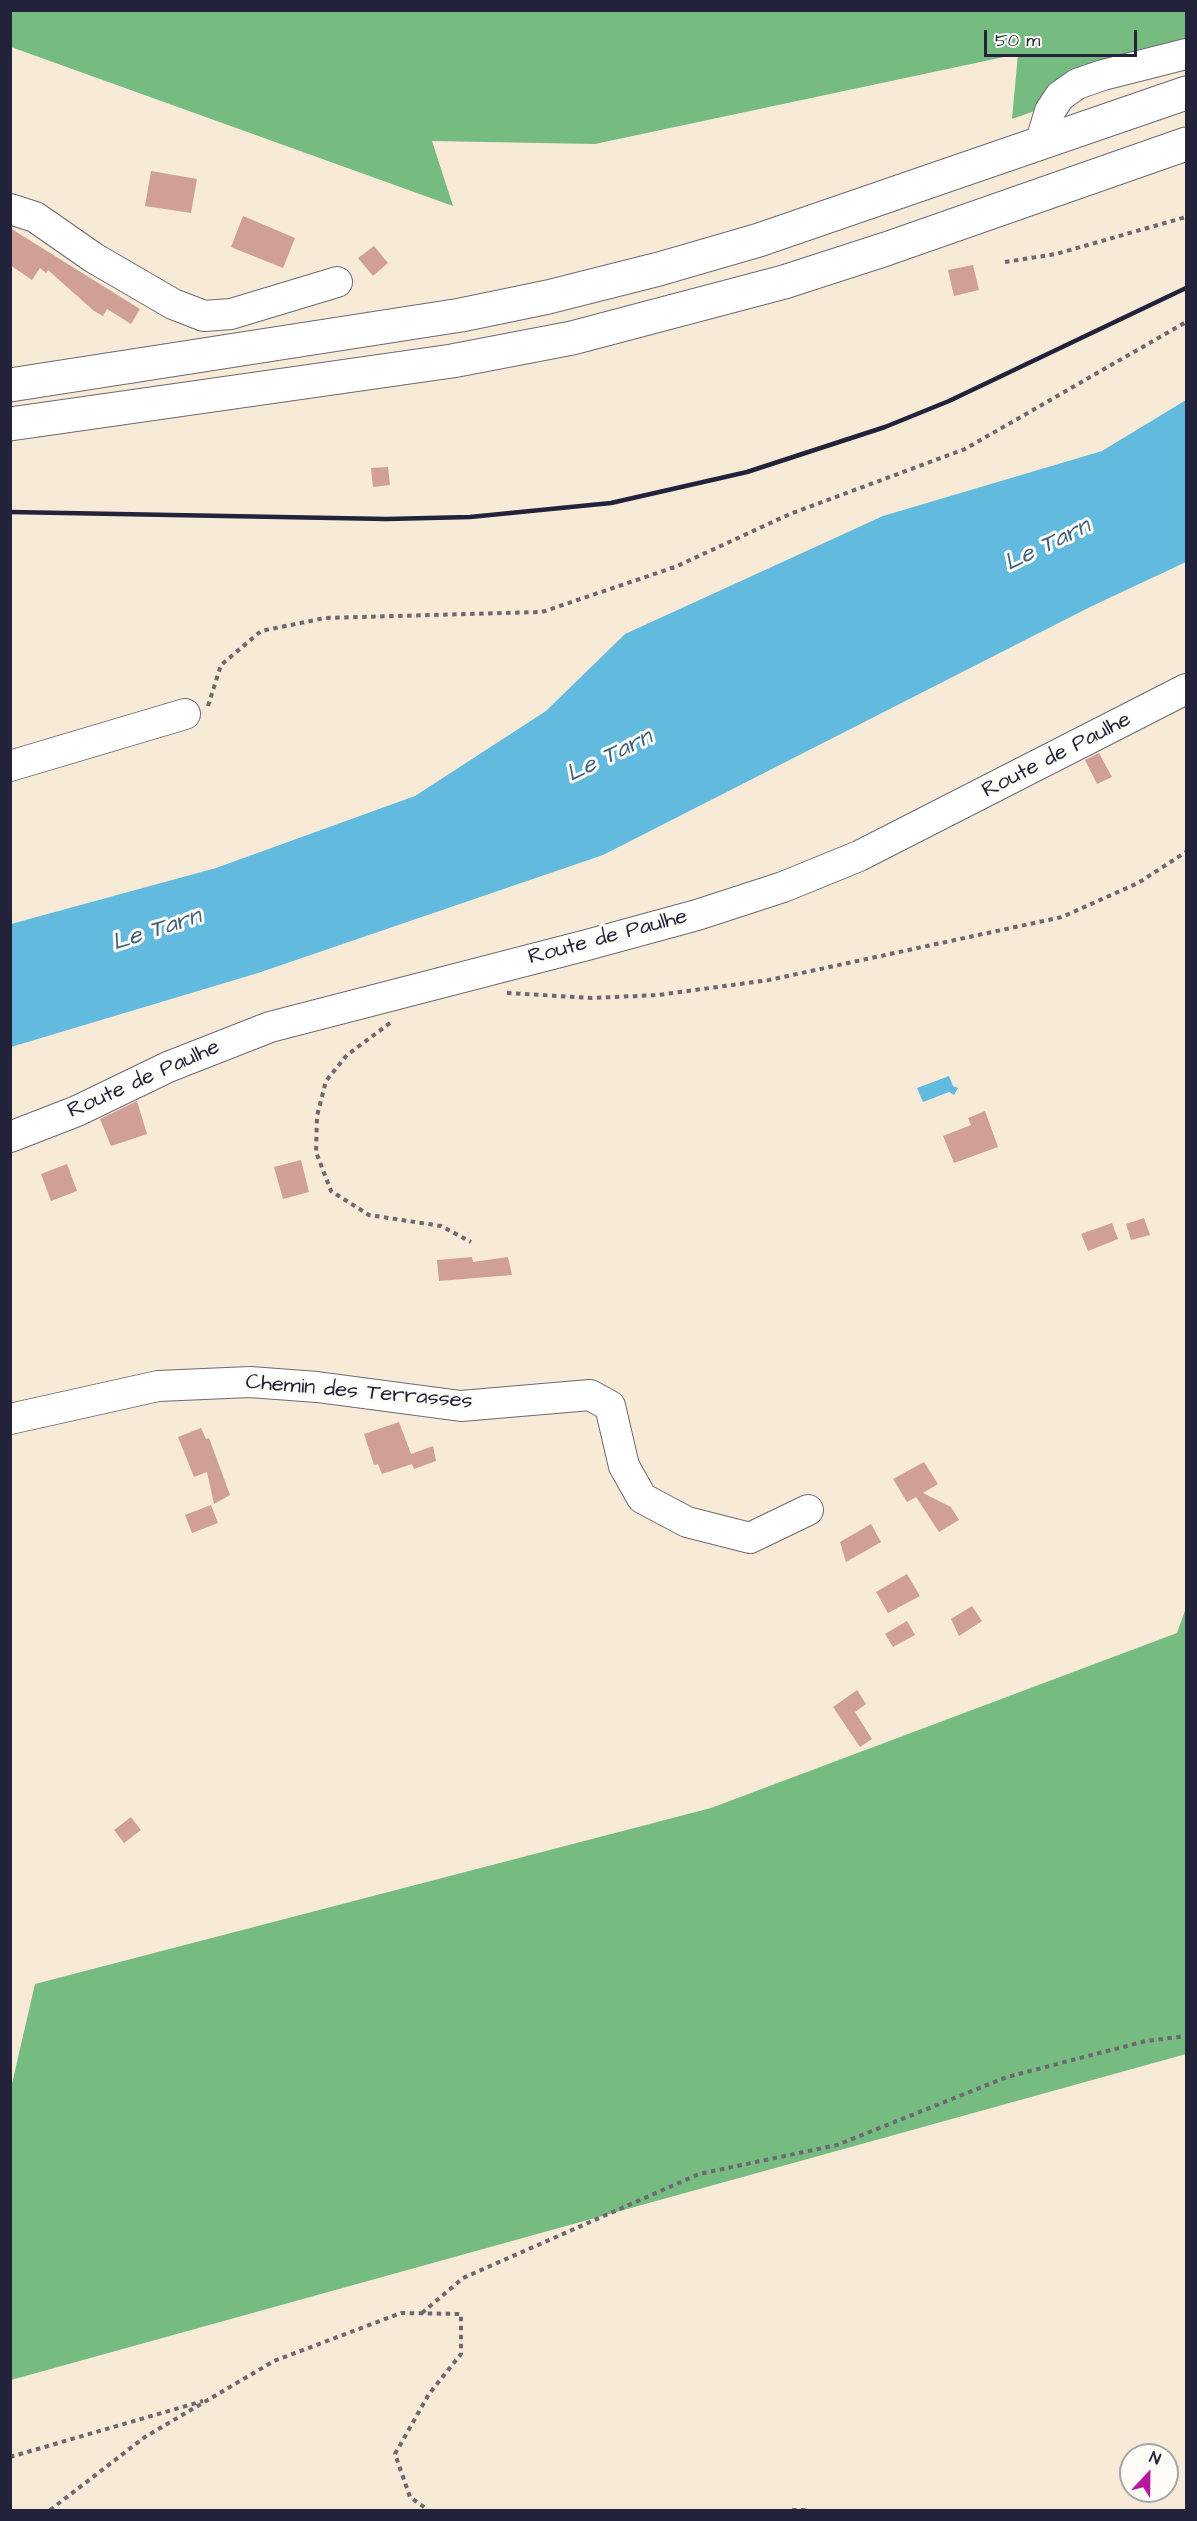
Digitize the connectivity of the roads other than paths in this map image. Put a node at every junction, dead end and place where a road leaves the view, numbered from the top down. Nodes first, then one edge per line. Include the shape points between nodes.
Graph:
1 (1186, 54) edge
2 (1186, 93) edge
3 (1047, 142) junction
4 (1186, 144) edge
5 (10, 209) edge
6 (337, 282) dead end
7 (10, 385) edge
8 (10, 424) edge
9 (1186, 689) edge
10 (185, 714) road end
11 (10, 766) edge
12 (10, 1137) edge
13 (10, 1419) edge
14 (808, 1510) dead end

1 - 3 street via 1077,84 1060,96 1050,111 1044,131
2 - 3 main road
3 - 7 main road via 759,240 548,297 461,315
4 - 8 main road via 784,282 572,338 430,364
5 - 6 street via 35,217 94,258 173,304 204,316 231,314
9 - 12 street, Route de Paulhe via 859,856 783,887 697,915 270,1027
10 - 11 street
13 - 14 street, Chemin des Terrasses via 158,1386 250,1382 461,1406 590,1395 610,1406 624,1466 642,1498 687,1522 750,1538

